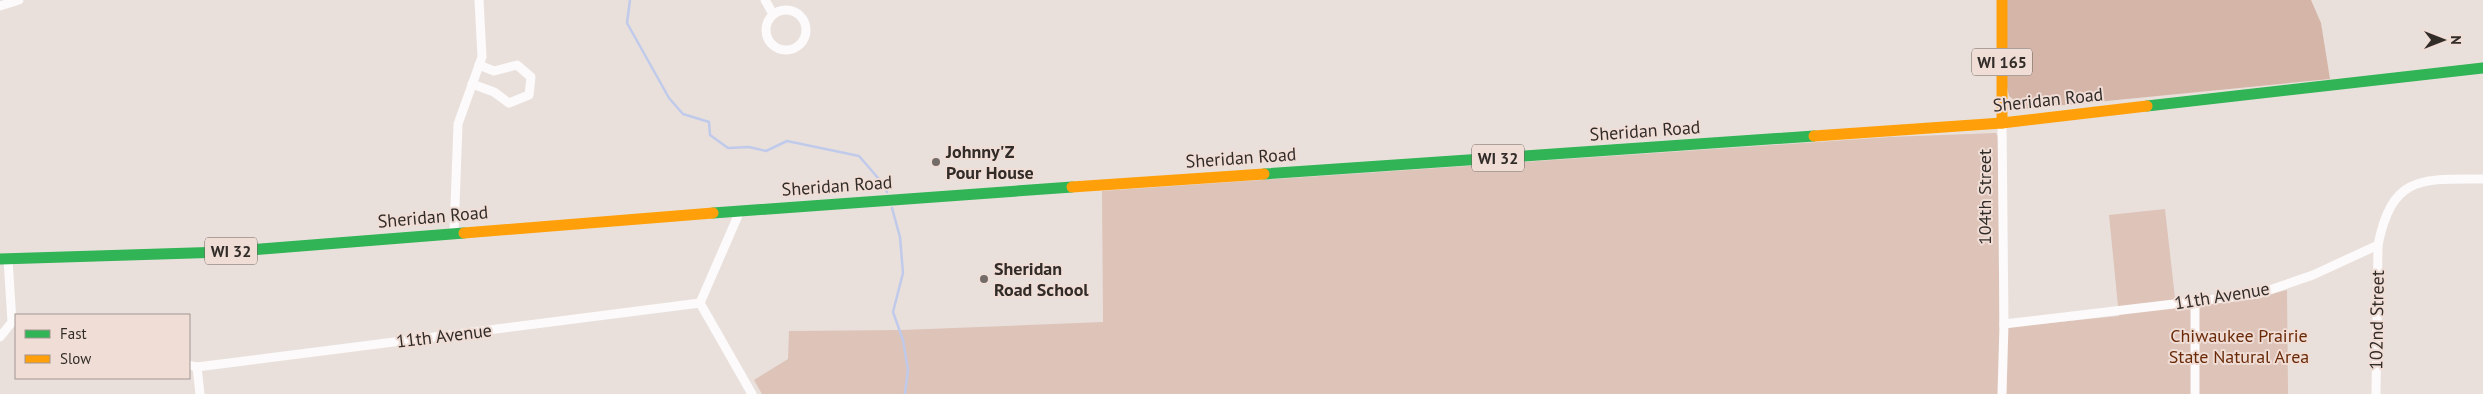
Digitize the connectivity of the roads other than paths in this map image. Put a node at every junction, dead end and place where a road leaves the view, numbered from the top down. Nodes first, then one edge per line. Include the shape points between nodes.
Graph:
1 (19, 0) edge
2 (479, 0) edge
3 (765, 0) edge
4 (2002, 0) edge
5 (0, 6) edge
6 (774, 14) junction
7 (479, 65) junction
8 (2483, 68) edge
9 (472, 84) junction
10 (2002, 124) junction
11 (2483, 179) edge
12 (740, 210) junction
13 (454, 233) junction
14 (2378, 245) junction
15 (4, 259) edge
16 (2195, 301) junction
17 (700, 303) junction
18 (14, 322) edge
19 (2004, 324) junction
20 (0, 337) edge
21 (193, 366) edge
22 (749, 393) edge
23 (200, 394) edge
24 (2002, 394) edge
25 (2195, 394) edge
26 (2376, 394) edge

1 - 5 street
2 - 7 street via 482,57
3 - 6 street
4 - 10 main road, 104th Street / WI 165
6 - 6 street via 766,24 771,43 781,49 799,45 806,33 804,20 799,14 786,9
7 - 9 street
7 - 9 street via 494,71 517,65 531,77 529,95 509,103 494,92
8 - 10 main road, Sheridan Road / WI 32
9 - 13 street via 458,124
10 - 12 main road, Sheridan Road / WI 32
10 - 19 street, 104th Street
11 - 14 street via 2434,179 2409,187 2390,205
12 - 13 main road, Sheridan Road / WI 32
12 - 17 street
13 - 15 main road, Sheridan Road / WI 32 via 224,252
14 - 16 street, 11th Avenue via 2313,275 2258,294
14 - 26 street, 102nd Street
15 - 18 street
16 - 19 street, 11th Avenue
16 - 25 street
17 - 21 street, 11th Avenue
17 - 22 street
18 - 20 street
19 - 24 street, 104th Street
21 - 23 street

